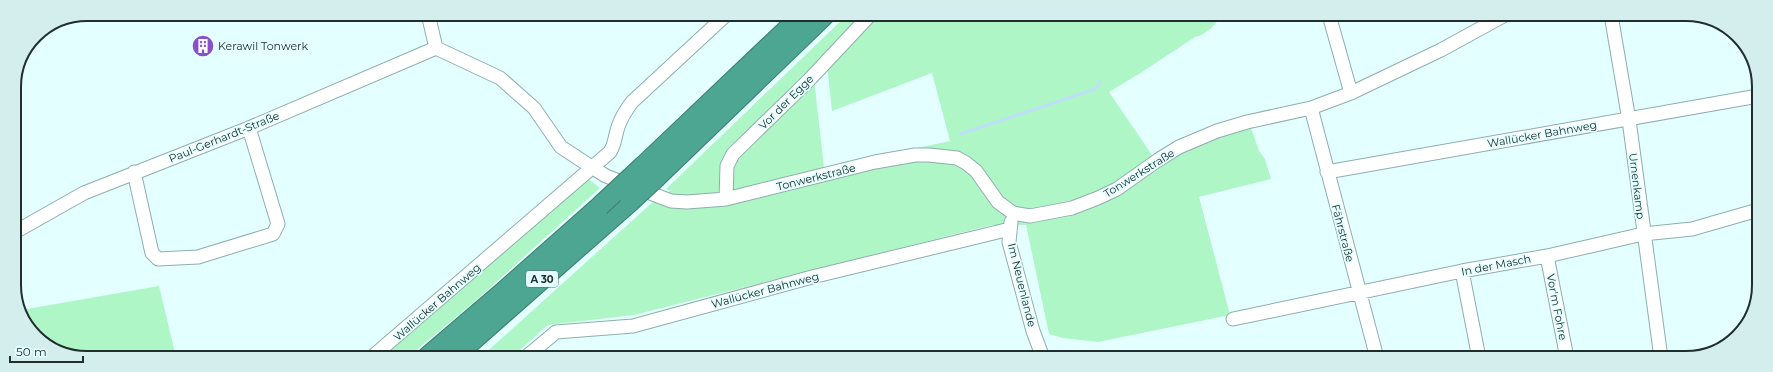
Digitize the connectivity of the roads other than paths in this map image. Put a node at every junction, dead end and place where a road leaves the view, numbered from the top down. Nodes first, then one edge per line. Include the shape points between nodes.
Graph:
1 (430, 21) edge
2 (719, 21) edge
3 (796, 21) edge
4 (818, 21) edge
5 (864, 21) edge
6 (1330, 21) edge
7 (1494, 21) edge
8 (1612, 21) edge
9 (436, 48) junction
10 (1351, 93) junction
11 (1752, 97) edge
12 (1311, 108) junction
13 (1628, 120) junction
14 (249, 128) junction
15 (592, 168) junction
16 (134, 172) junction
17 (650, 172) junction
18 (1327, 172) junction
19 (726, 200) junction
20 (1752, 212) edge
21 (1013, 213) junction
22 (21, 229) edge
23 (1010, 229) junction
24 (1643, 234) junction
25 (1547, 256) junction
26 (1462, 271) junction
27 (1359, 292) junction
28 (1233, 319) dead end
29 (379, 351) edge
30 (434, 351) edge
31 (461, 351) edge
32 (533, 351) edge
33 (1040, 351) edge
34 (1374, 351) edge
35 (1478, 351) edge
36 (1566, 351) edge
37 (1660, 351) edge

1 - 9 street
2 - 15 street via 632,102 617,128 615,144
3 - 17 highway, A 30
4 - 17 highway, A 30
5 - 19 street, Vor der Egge via 809,80 733,154 726,166
6 - 10 street
7 - 10 street, Tonwerkstraße
8 - 13 street, Urnenkamp
9 - 14 street, Paul-Gerhardt-Straße
9 - 15 street, Tonwerkstraße via 500,78 534,108 561,147
10 - 12 street, Tonwerkstraße
11 - 13 street, Wallücker Bahnweg
12 - 18 street, Fährstraße
12 - 21 street, Tonwerkstraße via 1232,126 1199,138 1158,160 1117,189 1072,208 1030,216
13 - 18 street, Wallücker Bahnweg
13 - 24 street, Urnenkamp
14 - 16 street, Paul-Gerhardt-Straße
14 - 16 street via 278,224 273,234 198,256 158,259 152,253
15 - 19 street, Tonwerkstraße via 606,176 671,200
15 - 29 street, Wallücker Bahnweg
16 - 22 street, Paul-Gerhardt-Straße via 84,193
17 - 30 highway, A 30, bridge via 600,206
17 - 31 highway, A 30, bridge via 630,202
18 - 27 street, Fährstraße
19 - 21 street, Tonwerkstraße via 875,162 929,155 957,158 966,163 976,171 998,202
20 - 24 street, In der Masch via 1692,229
21 - 23 street, Im Neuenlande
23 - 32 street, Wallücker Bahnweg via 812,277 633,326 556,332
23 - 33 street, Im Neuenlande via 1009,242
24 - 25 street, In der Masch
24 - 37 street, Urnenkamp
25 - 26 street, In der Masch
25 - 36 street, Vor'm Fohre
26 - 27 street, In der Masch
26 - 35 street
27 - 28 street, In der Masch
27 - 34 street, Fährstraße

